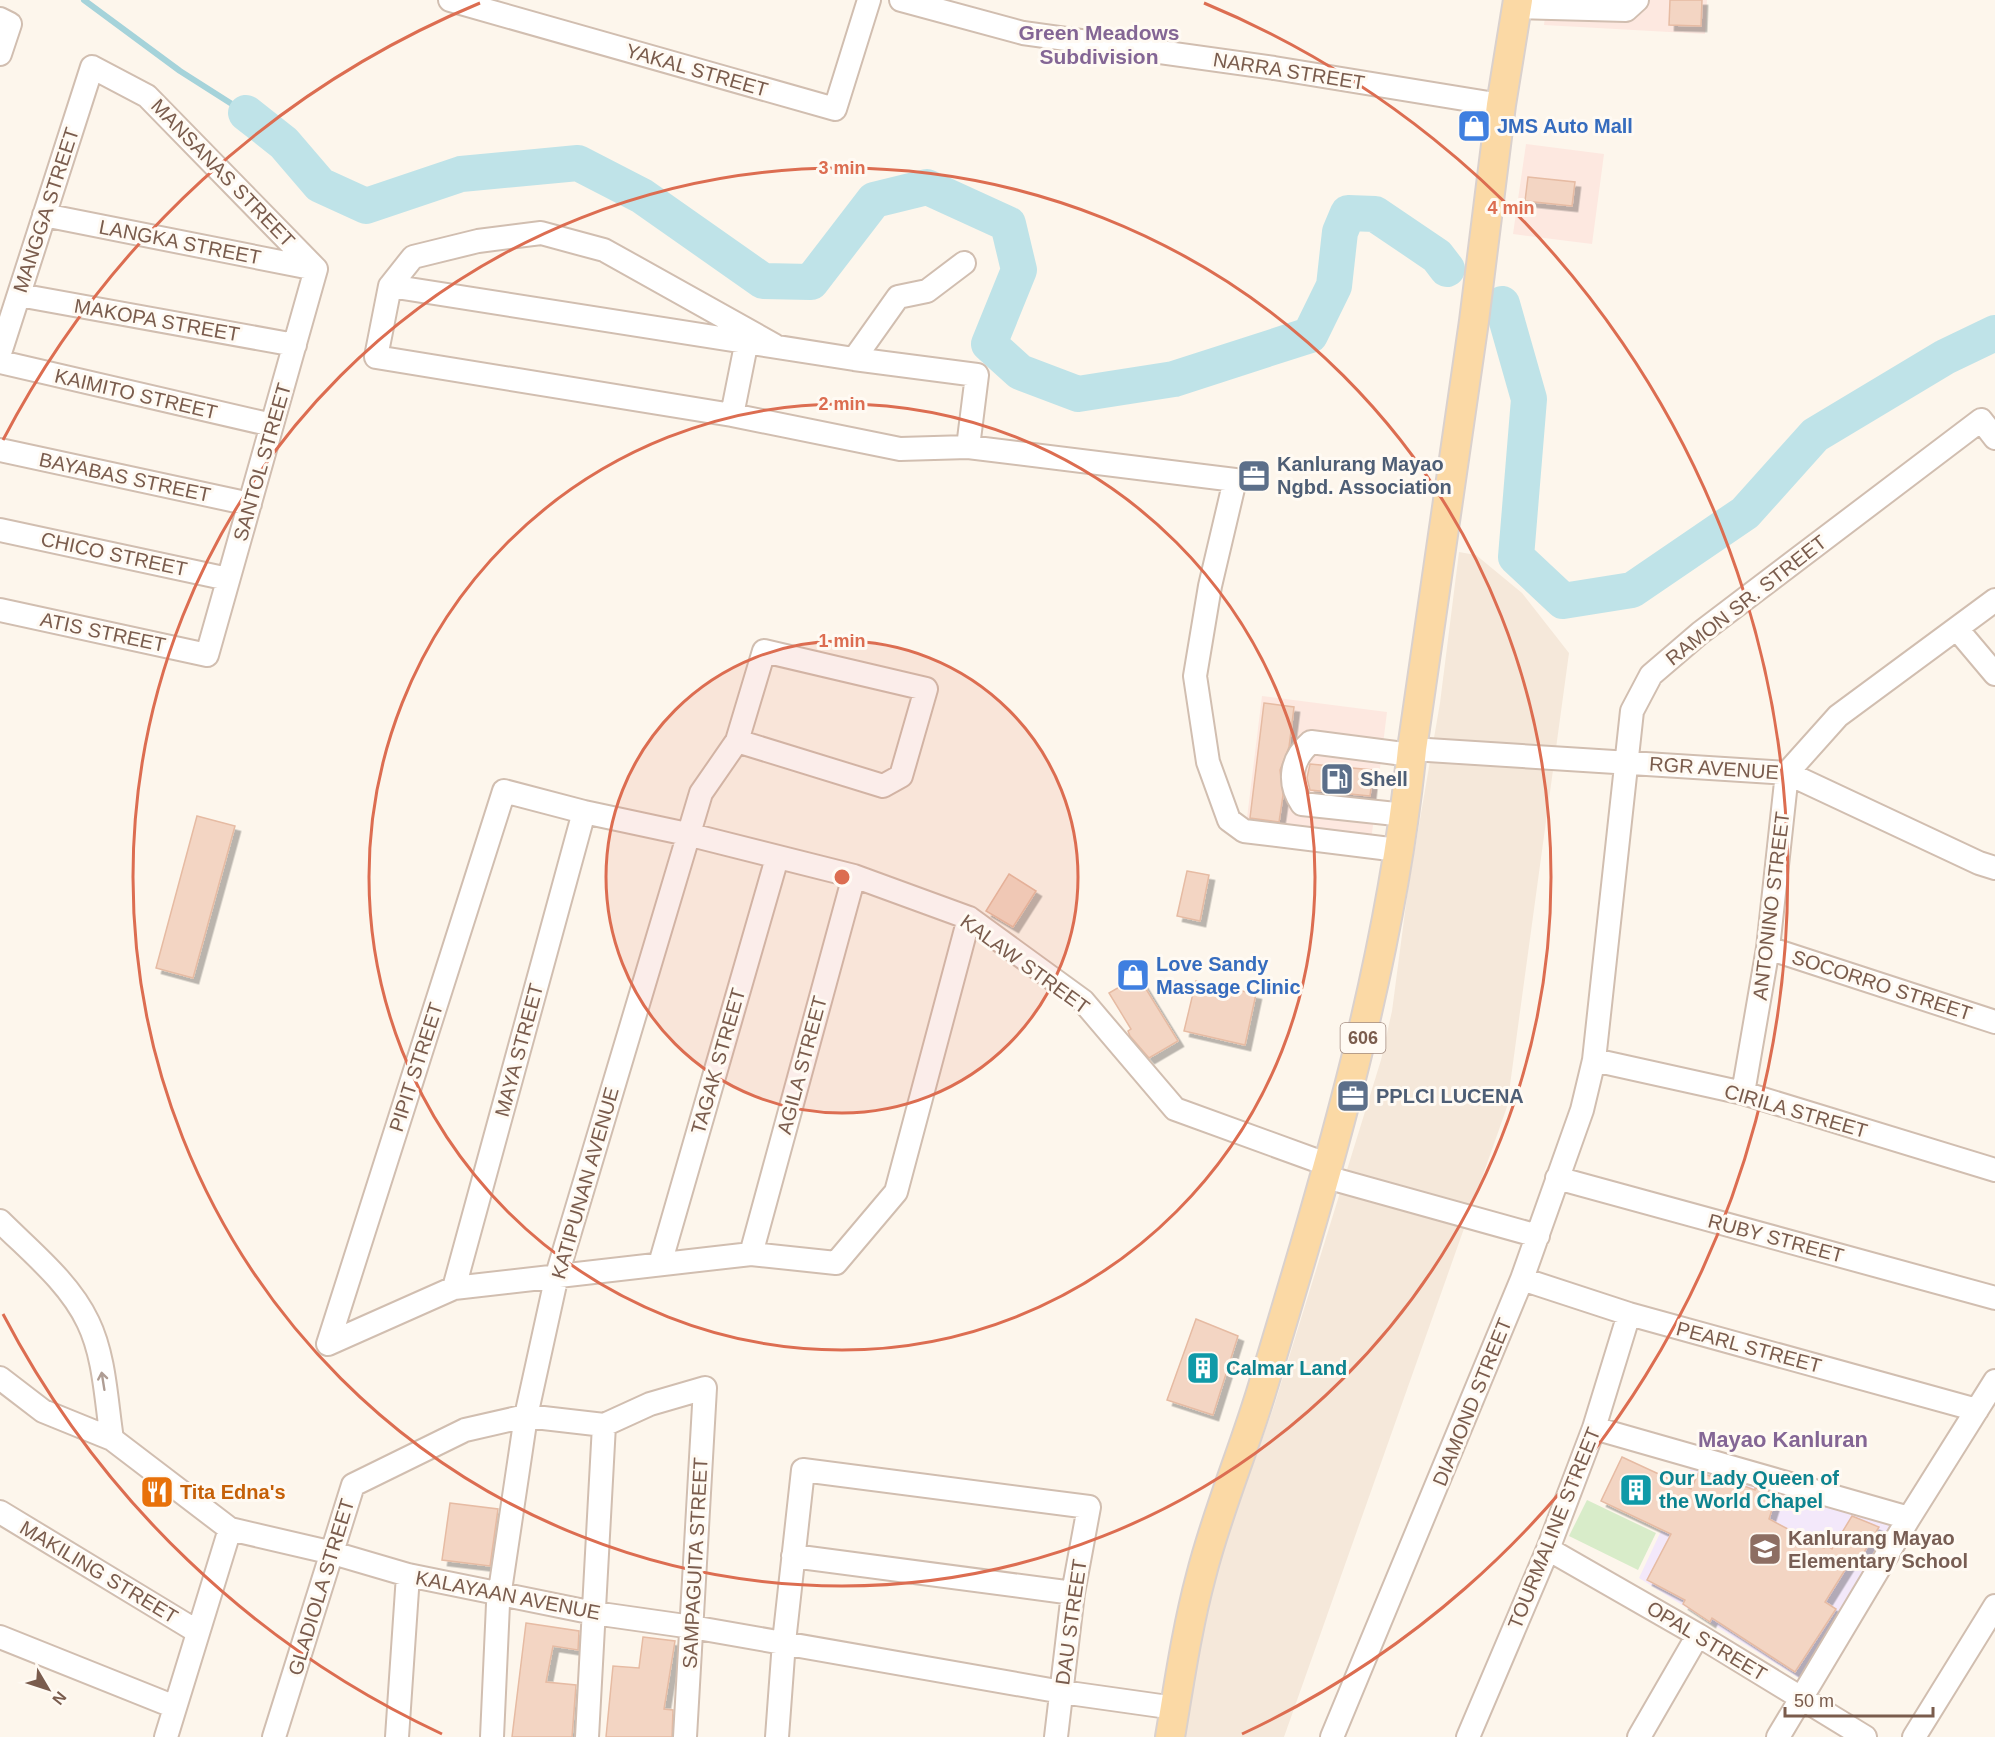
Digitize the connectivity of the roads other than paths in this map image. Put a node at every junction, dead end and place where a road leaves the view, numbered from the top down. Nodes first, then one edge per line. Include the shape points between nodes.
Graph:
1 (450, 0) edge
2 (868, 0) edge
3 (901, 0) edge
4 (1637, 0) edge
5 (1517, 3) edge
6 (5, 22) edge
7 (0, 54) edge
8 (92, 67) joint
9 (1501, 105) junction
10 (44, 215) junction
11 (964, 264) dead end
12 (316, 269) junction
13 (390, 286) junction
14 (19, 295) junction
15 (747, 340) junction
16 (295, 345) junction
17 (774, 345) junction
18 (0, 353) edge
19 (854, 359) junction
20 (0, 363) edge
21 (732, 415) junction
22 (272, 424) junction
23 (1995, 438) edge
24 (968, 447) junction
25 (0, 450) edge
26 (250, 504) junction
27 (0, 530) edge
28 (228, 579) junction
29 (1995, 600) edge
30 (0, 610) edge
31 (1957, 629) junction
32 (207, 655) joint
33 (1995, 674) edge
34 (737, 741) junction
35 (1412, 752) junction
36 (1626, 762) junction
37 (1787, 773) junction
38 (504, 791) joint
39 (584, 812) junction
40 (1405, 815) junction
41 (687, 834) junction
42 (1398, 850) junction
43 (777, 858) junction
44 (1995, 868) edge
45 (854, 876) junction
46 (969, 918) junction
47 (1768, 948) junction
48 (1995, 1022) edge
49 (1594, 1060) junction
50 (1743, 1093) junction
51 (1995, 1170) edge
52 (1328, 1171) junction
53 (1557, 1178) junction
54 (0, 1221) edge
55 (1538, 1236) junction
56 (751, 1254) junction
57 (660, 1264) junction
58 (557, 1275) junction
59 (1522, 1279) junction
60 (454, 1288) junction
61 (1995, 1298) edge
62 (1629, 1314) junction
63 (0, 1378) edge
64 (1995, 1382) edge
65 (1977, 1410) junction
66 (526, 1416) junction
67 (604, 1425) junction
68 (1594, 1428) junction
69 (112, 1439) junction
70 (0, 1512) edge
71 (1909, 1518) junction
72 (230, 1529) junction
73 (1548, 1549) junction
74 (333, 1553) junction
75 (793, 1556) junction
76 (408, 1575) junction
77 (1073, 1593) junction
78 (500, 1594) junction
79 (1995, 1606) edge
80 (594, 1613) junction
81 (692, 1627) junction
82 (198, 1632) junction
83 (1698, 1635) junction
84 (0, 1637) edge
85 (783, 1642) junction
86 (1062, 1692) junction
87 (1802, 1697) junction
88 (175, 1707) junction
89 (1175, 1708) junction
90 (166, 1737) edge
91 (274, 1737) edge
92 (397, 1737) edge
93 (492, 1737) edge
94 (587, 1737) edge
95 (685, 1737) edge
96 (777, 1737) edge
97 (1056, 1737) edge
98 (1170, 1737) edge
99 (1332, 1737) edge
100 (1468, 1737) edge
101 (1639, 1737) edge
102 (1778, 1737) edge
103 (1865, 1737) edge
104 (1914, 1737) edge

1 - 2 street, YAKAL STREET via 835,109
3 - 9 street, NARRA STREET via 1023,33
4 - 5 street via 1626,10
5 - 9 main road, 606
6 - 7 street
8 - 10 street, MANGGA STREET
8 - 12 street, MANSANAS STREET via 147,96
9 - 35 main road, 606
10 - 12 street, LANGKA STREET
10 - 14 street, MANGGA STREET
11 - 19 street via 927,291 897,297
12 - 16 street, SANTOL STREET
13 - 15 street
13 - 17 street via 413,257 478,241 541,233 604,250
13 - 21 street via 376,357
14 - 16 street, MAKOPA STREET
14 - 18 street, MANGGA STREET
15 - 17 street
15 - 21 street
16 - 22 street, SANTOL STREET
17 - 19 street
19 - 24 street via 976,375
20 - 22 street, KAIMITO STREET
21 - 24 street via 900,449
22 - 26 street, SANTOL STREET
23 - 36 street, RAMON SR. STREET via 1981,420 1700,633 1652,675 1632,711
24 - 42 street via 1235,480 1210,586 1195,676 1208,762 1228,820 1244,831
25 - 26 street, BAYABAS STREET
26 - 28 street, SANTOL STREET
27 - 28 street, CHICO STREET
28 - 32 street, SANTOL STREET
29 - 31 street
30 - 32 street, ATIS STREET
31 - 33 street
31 - 37 street via 1838,716
34 - 34 street, KATIPUNAN AVENUE via 883,786 901,776 926,688 764,651
34 - 41 street, KATIPUNAN AVENUE via 701,793
35 - 36 street, RGR AVENUE
35 - 40 main road, 606
35 - 40 street, RGR AVENUE via 1311,742 1298,756 1293,773 1294,789 1302,804
36 - 37 street, RGR AVENUE
36 - 49 street, RAMON SR. STREET
37 - 44 street, RGR AVENUE
37 - 47 street, ANTONINO STREET
38 - 39 street, KALAW STREET
38 - 60 street, PIPIT STREET via 328,1344
39 - 41 street, KALAW STREET
39 - 60 street, MAYA STREET
40 - 42 main road, 606
41 - 43 street, KALAW STREET
41 - 58 street, KATIPUNAN AVENUE
42 - 52 main road, 606 via 1370,1005
43 - 45 street, KALAW STREET
43 - 57 street, TAGAK STREET
45 - 46 street, KALAW STREET
45 - 56 street, AGILA STREET
46 - 52 street, KALAW STREET via 1083,1001 1175,1109
46 - 56 street via 896,1192 836,1263
47 - 48 street, SOCORRO STREET
47 - 50 street, ANTONINO STREET
49 - 50 street, CIRILA STREET
49 - 53 street, DIAMOND STREET via 1582,1110
50 - 51 street, CIRILA STREET
52 - 55 street, KALAW STREET
52 - 89 main road, 606 via 1201,1576
53 - 55 street, DIAMOND STREET
53 - 61 street, RUBY STREET
69 -> 54 street via 98,1350 88,1321 66,1287
55 - 59 street, DIAMOND STREET
56 - 57 street
57 - 58 street
58 - 60 street
58 - 66 street, KATIPUNAN AVENUE
59 - 62 street, PEARL STREET
59 - 99 street, DIAMOND STREET
62 - 65 street, PEARL STREET
62 - 68 street, TOURMALINE STREET
63 - 69 street, KALAYAAN AVENUE via 43,1411
64 - 65 street
65 - 71 street
66 - 67 street, GLADIOLA STREET
66 - 74 street, GLADIOLA STREET via 465,1430 353,1485
66 - 78 street, KATIPUNAN AVENUE
67 - 80 street
67 - 81 street, SAMPAGUITA STREET via 650,1404 705,1388
68 - 71 street
68 - 73 street, TOURMALINE STREET
69 - 72 street, KALAYAAN AVENUE
70 - 82 street, MAKILING STREET
71 - 87 street
72 - 74 street, KALAYAAN AVENUE
72 - 82 street
73 - 83 street, OPAL STREET
73 - 100 street, TOURMALINE STREET
74 - 76 street, KALAYAAN AVENUE
74 - 91 street, GLADIOLA STREET
75 - 77 street
75 - 77 street, DAU STREET via 803,1470 1089,1507
75 - 85 street
76 - 78 street, KALAYAAN AVENUE
76 - 92 street
77 - 86 street, DAU STREET
78 - 80 street, KALAYAAN AVENUE
78 - 93 street, KATIPUNAN AVENUE
79 - 104 street
80 - 81 street, KALAYAAN AVENUE
80 - 94 street
81 - 85 street, KALAYAAN AVENUE
81 - 95 street, SAMPAGUITA STREET
82 - 88 street
83 - 87 street, OPAL STREET
83 - 101 street
84 - 88 street
85 - 86 street, KALAYAAN AVENUE
85 - 96 street
86 - 89 street, KALAYAAN AVENUE
86 - 97 street, DAU STREET
87 - 102 street
87 - 103 street, OPAL STREET
88 - 90 street
89 - 98 main road, 606

